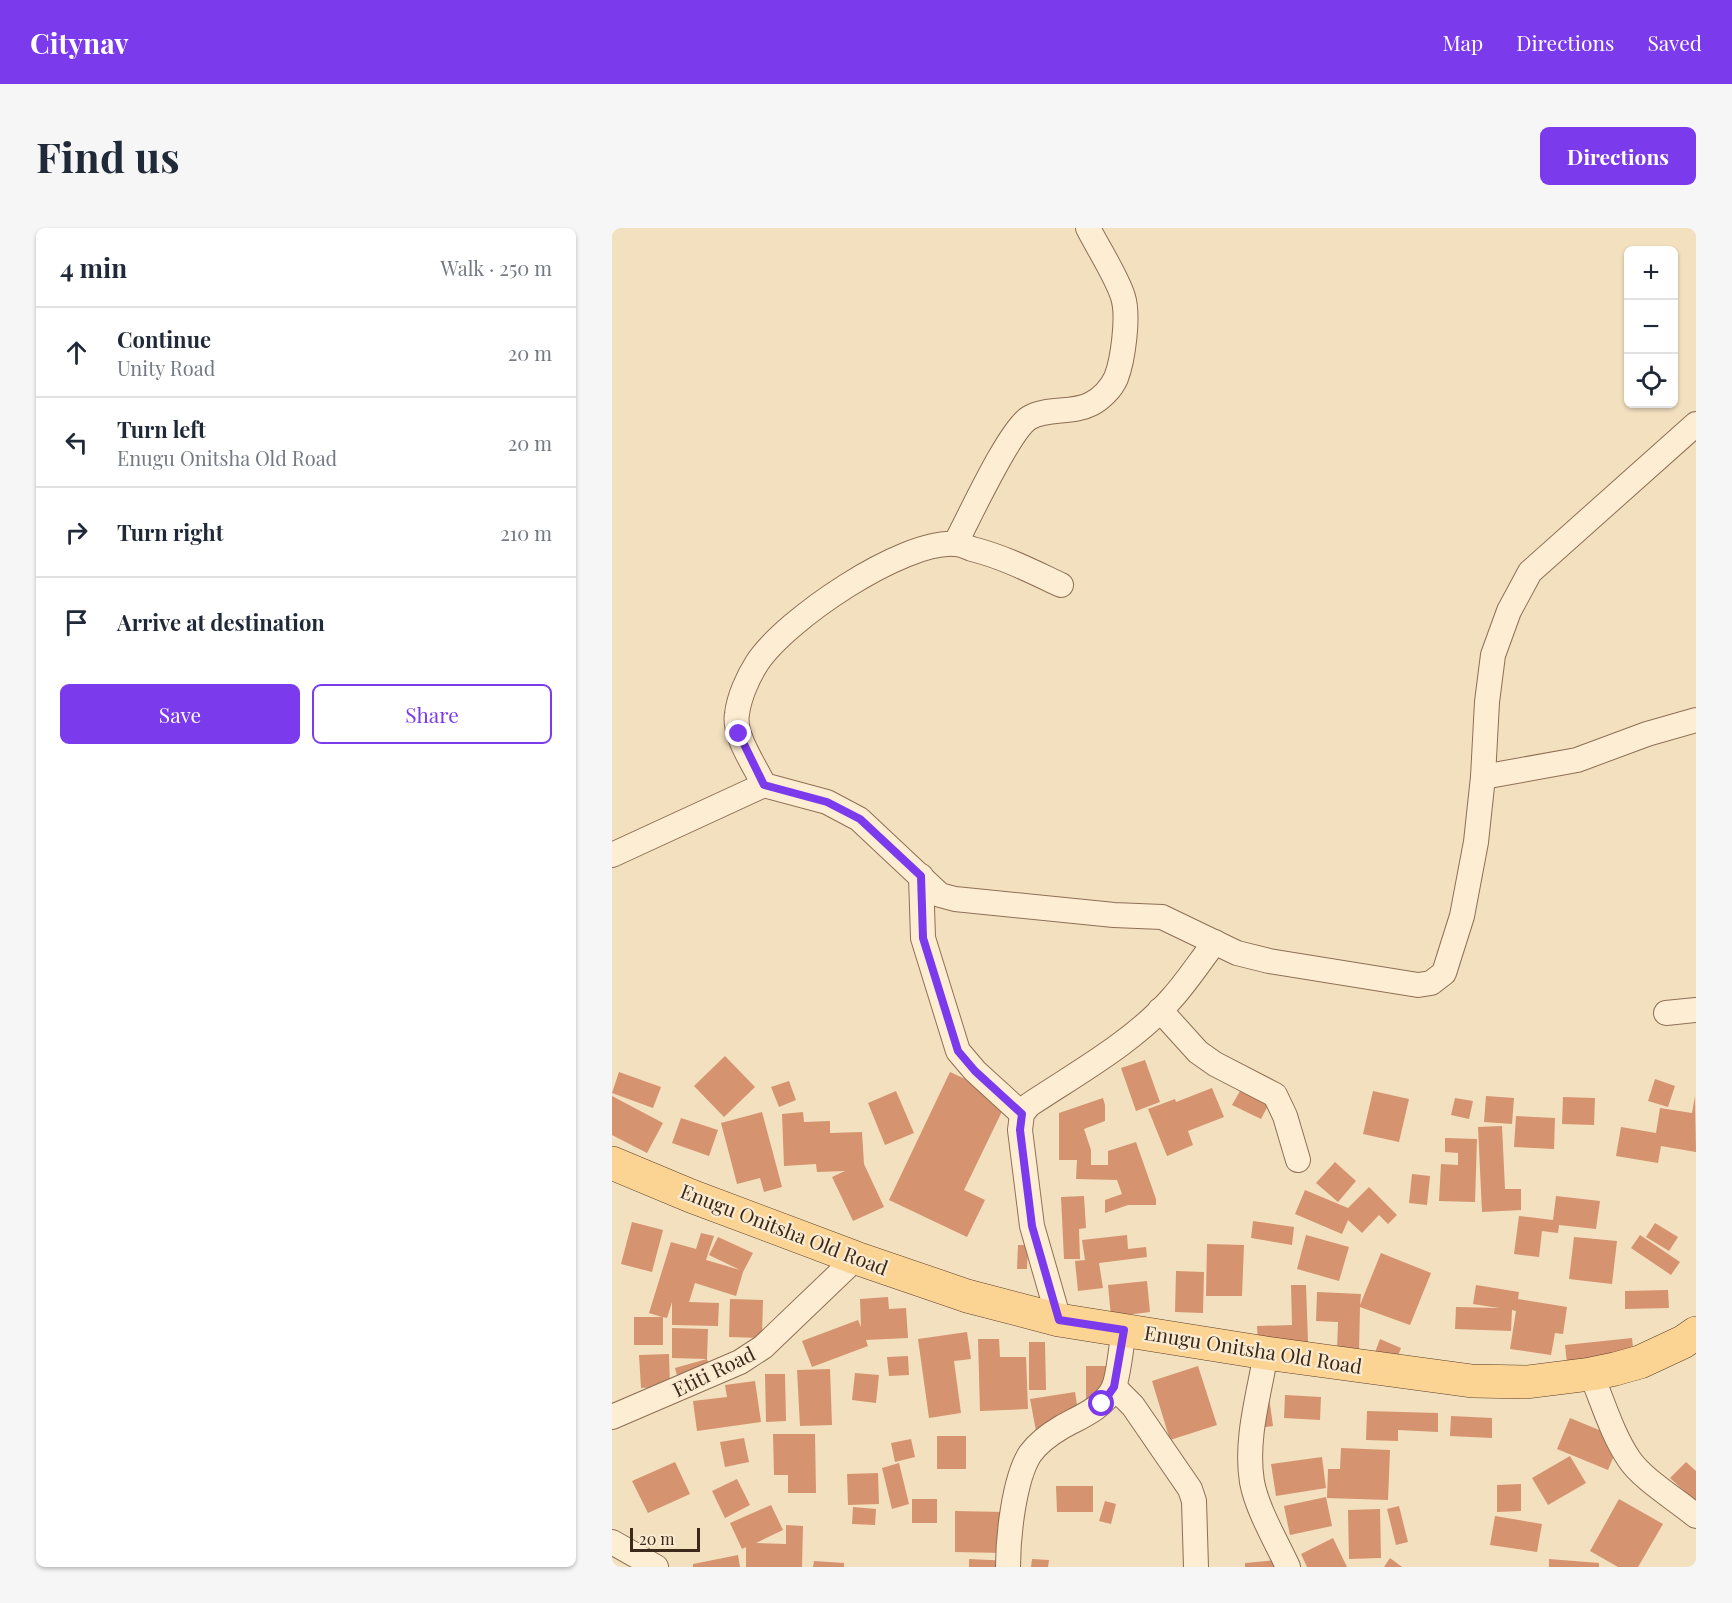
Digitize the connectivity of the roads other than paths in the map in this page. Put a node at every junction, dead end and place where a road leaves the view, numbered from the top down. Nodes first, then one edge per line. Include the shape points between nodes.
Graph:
1 (1088, 228) edge
2 (1696, 424) edge
3 (955, 544) junction
4 (1060, 585) dead end
5 (1696, 720) edge
6 (1483, 777) junction
7 (764, 785) junction
8 (612, 855) edge
9 (921, 876) junction
10 (1215, 942) junction
11 (1160, 1010) junction
12 (1696, 1010) edge
13 (1666, 1013) dead end
14 (1022, 1114) junction
15 (1298, 1160) dead end
16 (612, 1163) edge
17 (856, 1258) junction
18 (1059, 1320) junction
19 (1124, 1330) junction
20 (1696, 1333) edge
21 (1266, 1353) junction
22 (1591, 1374) junction
23 (1114, 1387) junction
24 (612, 1417) edge
25 (1696, 1516) edge
26 (612, 1542) edge
27 (656, 1567) edge
28 (1008, 1567) edge
29 (1196, 1567) edge
30 (1288, 1567) edge

1 - 3 street via 1123,296 1125,332 1117,377 1090,405 1041,414 1022,424
2 - 6 street via 1530,572 1509,611 1493,655
3 - 4 street via 1001,556
3 - 7 street via 921,549 885,564 817,607 784,633 757,663 736,713 736,723
5 - 6 street via 1577,760
6 - 10 street via 1464,906 1439,979 1418,985 1269,961 1237,953
7 - 8 street
7 - 9 street via 827,802 860,819
9 - 10 street via 940,895 955,899 1114,915 1154,915
9 - 14 street via 923,938 958,1051
10 - 11 street
11 - 14 street via 1129,1038 1029,1105
11 - 15 street via 1198,1052 1275,1095
12 - 13 street
14 - 18 street via 1020,1130 1030,1218
16 - 17 main road, Enugu Onitsha Old Road
17 - 18 main road, Enugu Onitsha Old Road via 967,1296
17 - 24 street, Etiti Road via 763,1347 740,1362
18 - 19 main road, Enugu Onitsha Old Road
19 - 21 main road, Enugu Onitsha Old Road
19 - 23 street
20 - 22 main road, Enugu Onitsha Old Road via 1640,1362
21 - 22 main road, Enugu Onitsha Old Road via 1472,1381 1527,1382
21 - 30 street via 1251,1441 1252,1482
22 - 25 street via 1630,1460
23 - 28 street via 1102,1404 1052,1433 1031,1453 1022,1470
23 - 29 street via 1133,1406 1190,1489 1194,1501
26 - 27 street

